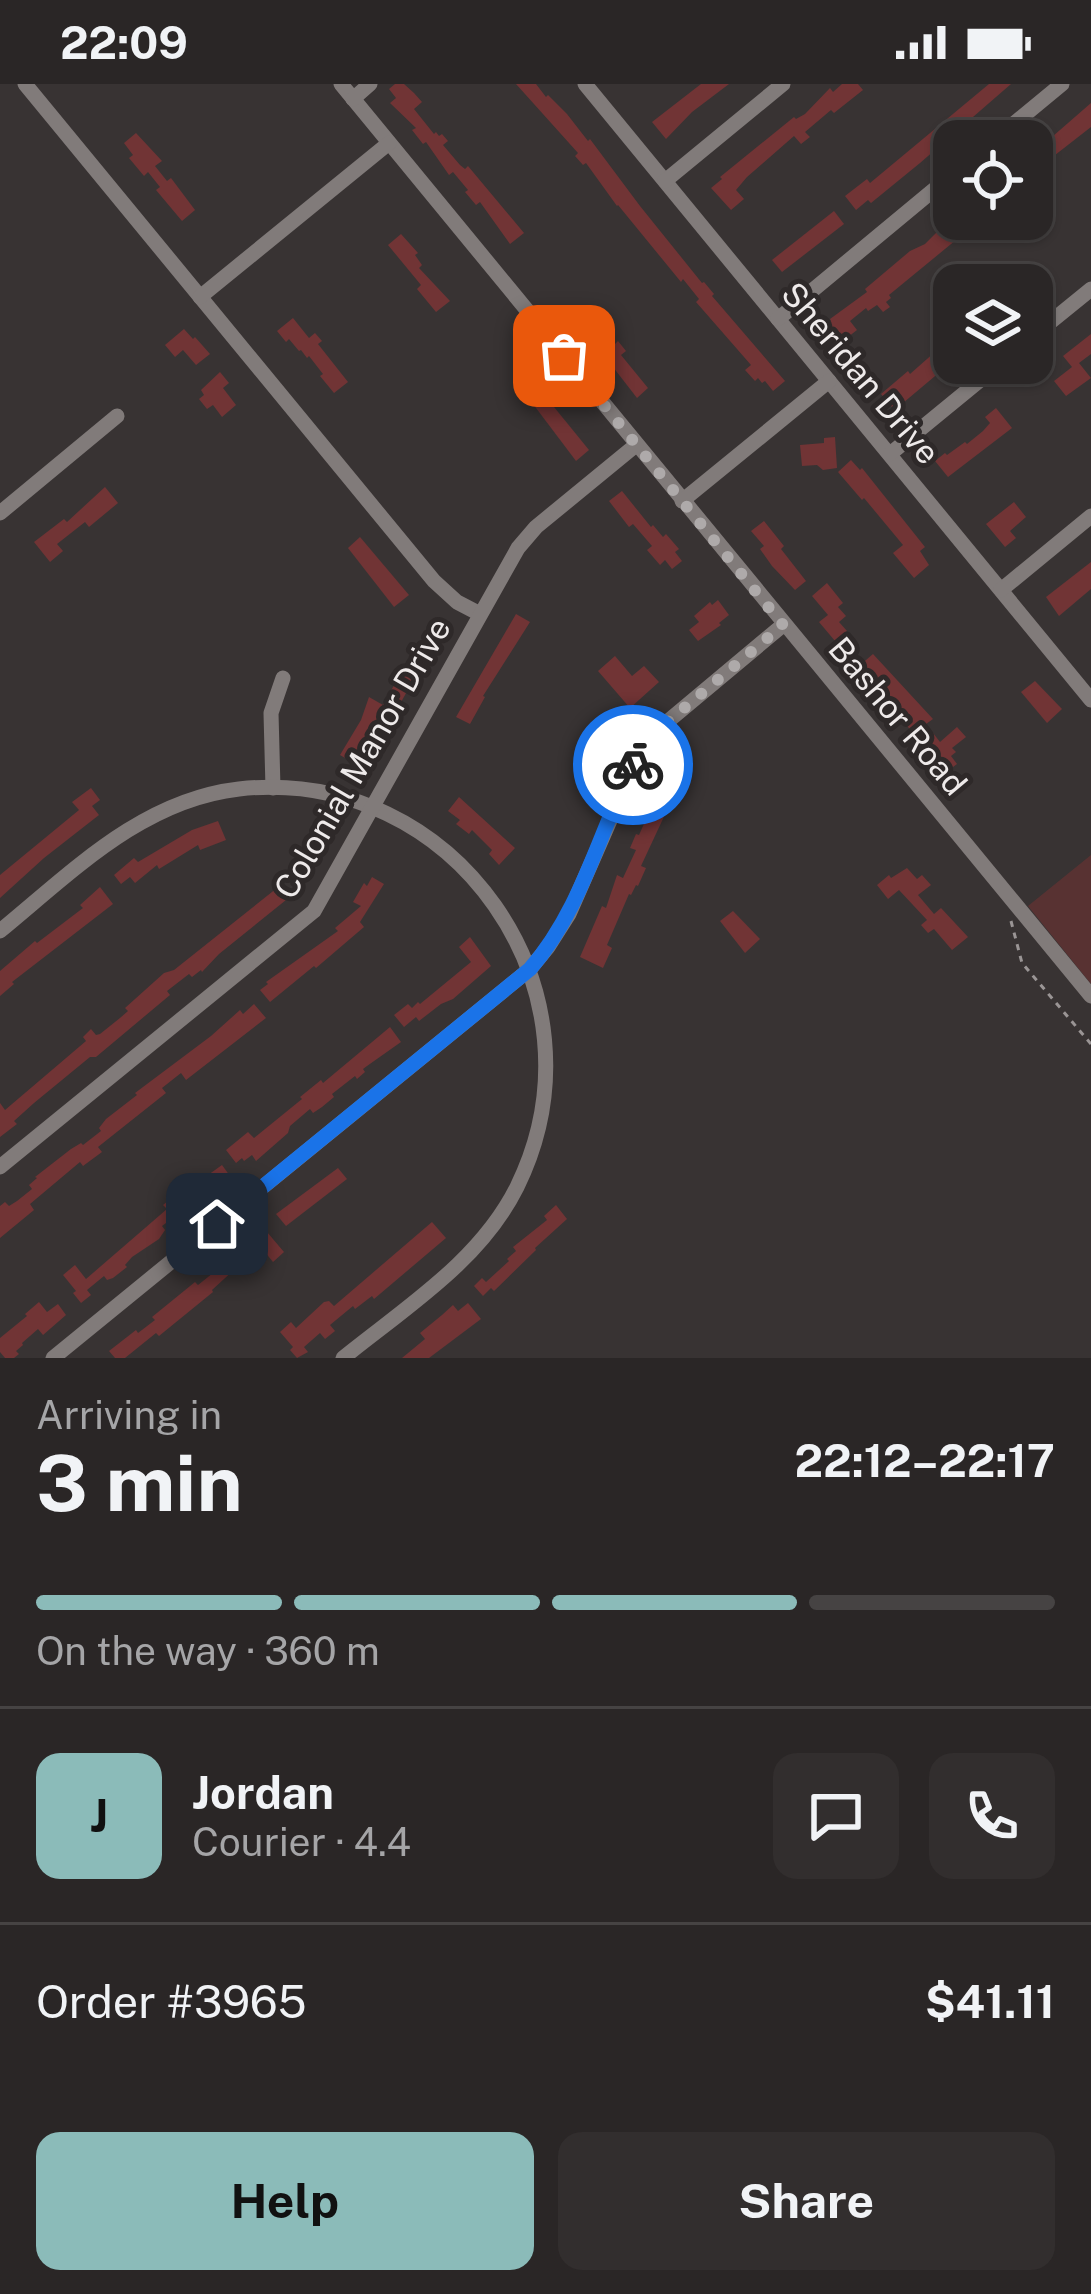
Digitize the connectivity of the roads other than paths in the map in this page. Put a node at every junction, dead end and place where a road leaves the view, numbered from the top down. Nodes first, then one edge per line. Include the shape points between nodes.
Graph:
1 (25, 84) edge
2 (340, 84) edge
3 (370, 84) edge
4 (584, 84) edge
5 (783, 84) edge
6 (1062, 84) edge
7 (352, 99) junction
8 (1018, 120) edge
9 (389, 142) junction
10 (665, 181) junction
11 (933, 190) edge
12 (1091, 289) edge
13 (200, 297) junction
14 (778, 319) junction
15 (1053, 321) edge
16 (829, 381) junction
17 (975, 384) edge
18 (117, 416) dead end
19 (636, 445) junction
20 (890, 454) junction
21 (682, 501) junction
22 (0, 512) edge
23 (1091, 516) edge
24 (1001, 590) junction
25 (481, 614) junction
26 (783, 625) junction
27 (283, 678) dead end
28 (1091, 700) edge
29 (273, 788) junction
30 (372, 808) junction
31 (0, 931) edge
32 (530, 969) junction
33 (1091, 996) edge
34 (0, 1167) edge
35 (53, 1358) edge
36 (344, 1358) edge

1 - 13 street
2 - 7 street, Bashor Road
3 - 7 street
4 - 10 street, Sheridan Drive
5 - 10 street
6 - 8 street
7 - 9 street, Bashor Road
9 - 13 street
9 - 19 street, Bashor Road
10 - 14 street, Sheridan Drive
11 - 14 street
12 - 15 street
13 - 25 street via 434,581
14 - 16 street, Sheridan Drive
16 - 20 street, Sheridan Drive
16 - 21 street
17 - 20 street
18 - 22 street
19 - 21 street, Bashor Road
19 - 25 street, Colonial Manor Drive via 526,537
20 - 24 street, Sheridan Drive
21 - 26 street, Bashor Road
23 - 24 street
24 - 28 street, Sheridan Drive
25 - 30 street, Colonial Manor Drive
26 - 32 street via 640,752 569,914
26 - 33 street, Bashor Road
27 - 29 street via 272,713
29 - 30 street
29 - 31 street via 205,796 150,816
30 - 32 street via 419,832 468,874 512,930
30 - 34 street, Colonial Manor Drive via 303,922
32 - 35 street
32 - 36 street via 545,1072 542,1113 516,1189 464,1259

